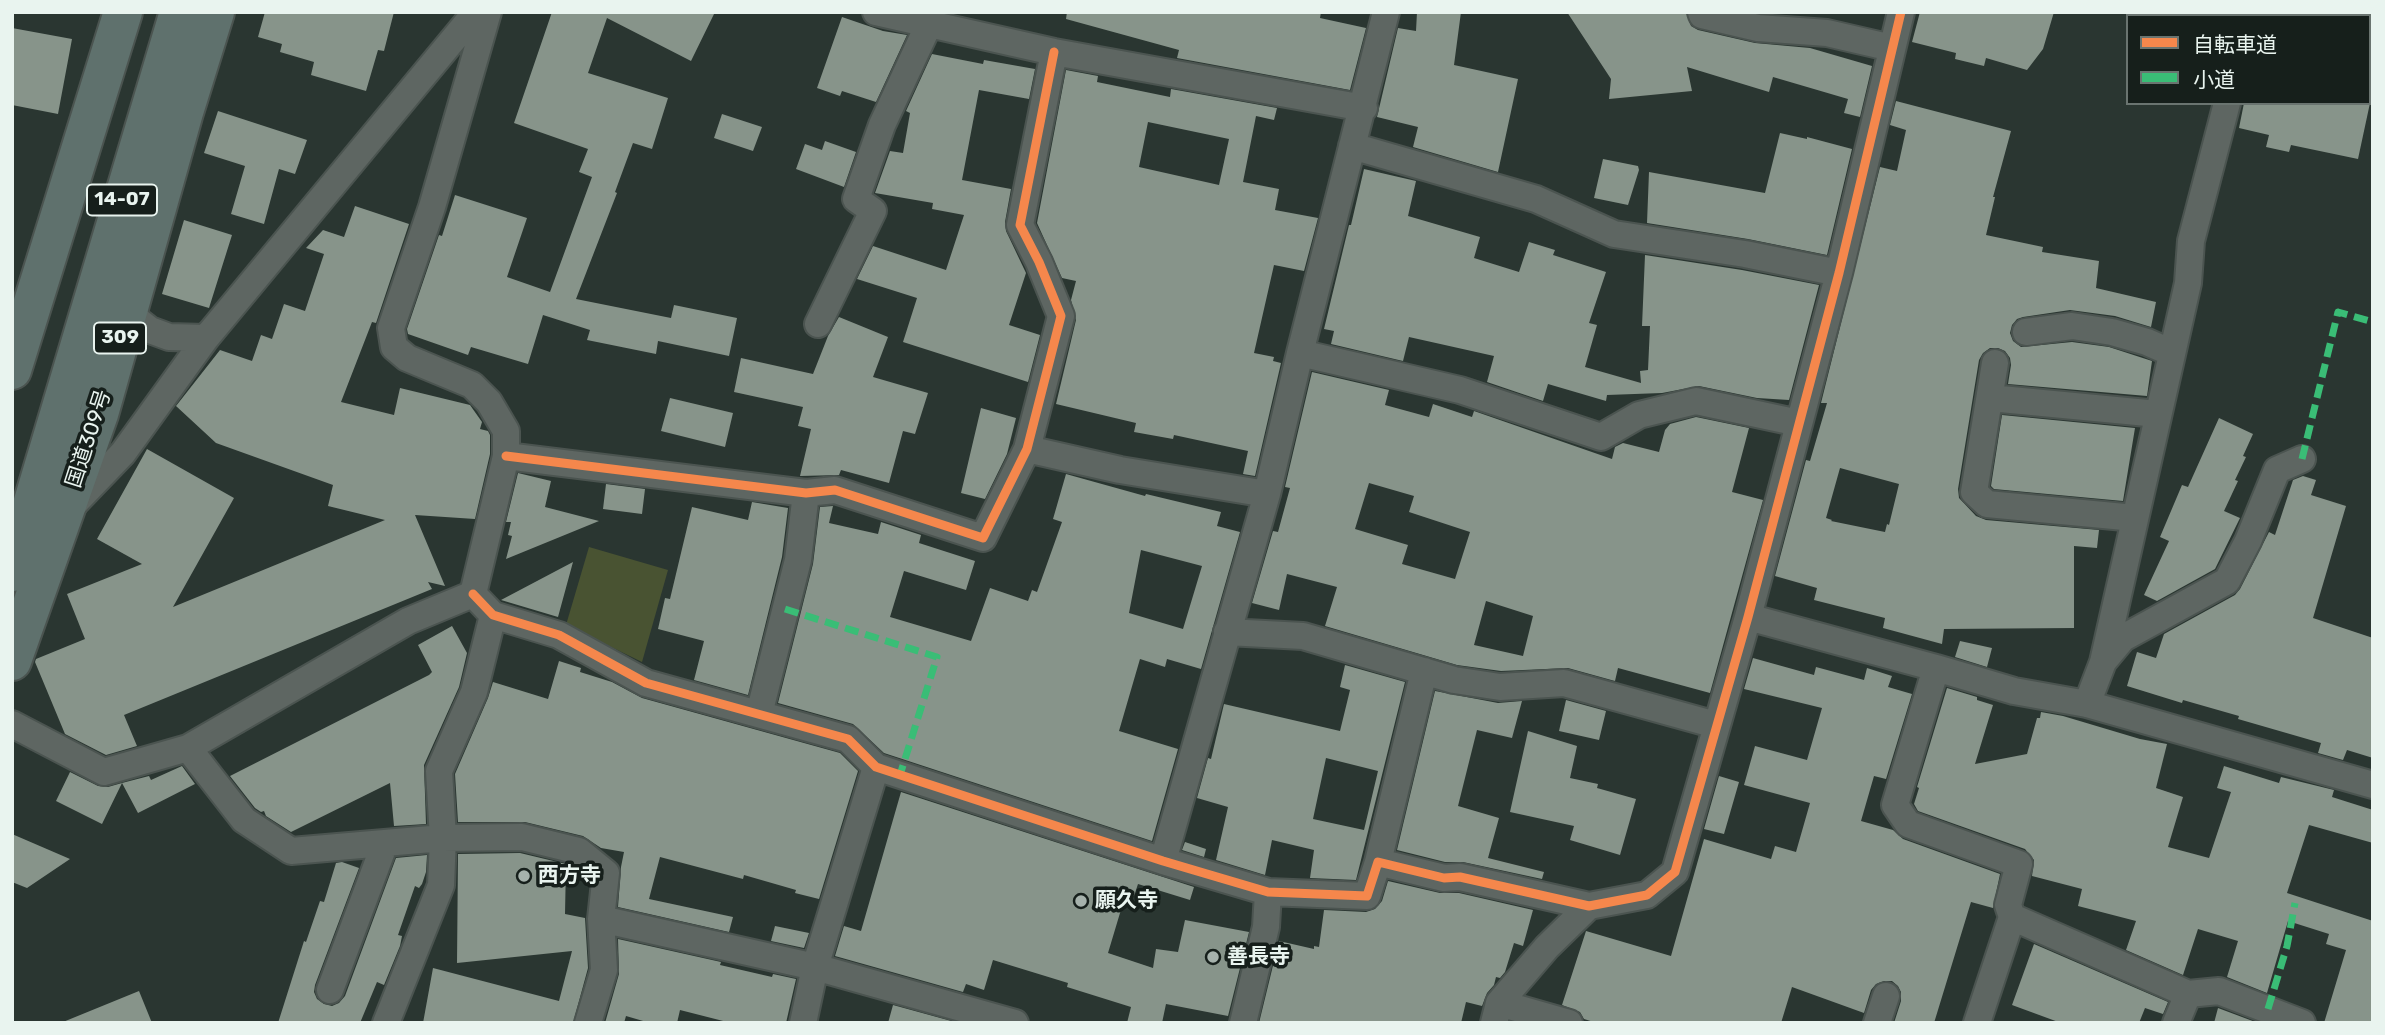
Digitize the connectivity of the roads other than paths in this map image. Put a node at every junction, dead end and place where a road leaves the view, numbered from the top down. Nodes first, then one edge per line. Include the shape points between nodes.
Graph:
1 (123, 12) edge
2 (153, 12) edge
3 (179, 12) edge
4 (215, 12) edge
5 (476, 12) edge
6 (488, 12) edge
7 (876, 12) edge
8 (1386, 12) edge
9 (1701, 12) edge
10 (1901, 12) edge
11 (929, 24) junction
12 (1892, 48) junction
13 (1054, 52) junction
14 (2226, 105) edge
15 (1364, 108) junction
16 (1352, 146) junction
17 (1839, 273) junction
18 (127, 312) junction
19 (818, 324) dead end
20 (2026, 332) dead end
21 (206, 338) junction
22 (1300, 353) junction
23 (2172, 353) junction
24 (1996, 363) dead end
25 (40, 379) edge
26 (1990, 398) junction
27 (2158, 414) junction
28 (1799, 423) junction
29 (1027, 449) junction
30 (506, 456) junction
31 (2302, 459) dead end
32 (12, 479) edge
33 (806, 493) junction
34 (1267, 494) junction
35 (64, 515) junction
36 (2135, 519) junction
37 (12, 572) edge
38 (473, 594) junction
39 (493, 615) junction
40 (1748, 617) junction
41 (1227, 632) junction
42 (12, 661) edge
43 (2103, 662) junction
44 (1936, 668) junction
45 (1424, 671) junction
46 (2087, 704) junction
47 (760, 714) junction
48 (12, 724) edge
49 (1716, 725) junction
50 (188, 748) junction
51 (876, 767) junction
52 (2373, 785) edge
53 (443, 838) junction
54 (385, 843) junction
55 (1163, 861) junction
56 (1378, 862) junction
57 (1268, 892) junction
58 (1589, 906) junction
59 (2012, 917) junction
60 (601, 919) junction
61 (816, 967) junction
62 (330, 990) dead end
63 (2188, 994) junction
64 (1886, 996) dead end
65 (1497, 1013) edge
66 (386, 1023) edge
67 (588, 1023) edge
68 (803, 1023) edge
69 (1015, 1023) edge
70 (1243, 1023) edge
71 (1569, 1023) edge
72 (1877, 1023) edge
73 (1977, 1023) edge
74 (2176, 1023) edge
75 (2302, 1023) edge

1 - 25 highway
2 - 25 highway, 14-07
3 - 25 highway, 14-07
4 - 18 highway, 国道309号 / 309
5 - 21 street
6 - 30 street via 432,207 391,328 394,347 407,358 472,385 489,402 506,431
7 - 11 street
8 - 15 street
9 - 12 street via 1758,28 1826,33
10 - 12 street
11 - 13 street
11 - 19 street via 882,125 856,199 873,211
12 - 17 street
13 - 15 street
13 - 29 street via 1020,225 1061,316
14 - 23 street via 2191,242 2188,283
15 - 16 street
16 - 17 street via 1536,199 1614,234
16 - 22 street
17 - 28 street
18 - 21 street via 169,338
18 - 35 highway, 国道309号 / 309
20 - 23 street via 2073,327 2112,332
21 - 35 street via 122,453
22 - 28 street via 1460,390 1601,437 1639,415 1696,401
22 - 34 street
23 - 27 street
24 - 26 street
25 - 32 highway, 14-07
25 - 37 highway, 14-07
26 - 27 street
26 - 36 street via 1974,492 1987,504
27 - 36 street
28 - 40 street
29 - 33 street via 983,538 835,490
29 - 34 street via 1120,470
30 - 33 street
30 - 38 street
31 - 43 street via 2277,470 2227,581 2123,638
33 - 47 street via 798,561
34 - 41 street
35 - 42 highway, 国道309号 / 309
36 - 43 street
38 - 39 street
38 - 50 street via 408,621
39 - 47 street via 559,635 646,683
39 - 53 street via 474,692 439,771
40 - 44 street
40 - 49 street
41 - 45 street via 1303,636
41 - 55 street
43 - 46 street
44 - 46 street via 2014,691
44 - 59 street via 1895,804 1908,824 2019,864 2007,905
45 - 49 street via 1500,687 1564,683
45 - 56 street
46 - 52 street
47 - 51 street via 848,739
48 - 50 street via 104,772
49 - 58 street via 1675,872 1647,895
50 - 54 street via 244,820 291,851
51 - 55 street
51 - 61 street
53 - 54 street
53 - 60 street via 522,837 579,851 606,873
53 - 66 street via 441,885
54 - 62 street
55 - 57 street
56 - 57 street via 1367,895
56 - 58 street
57 - 70 street via 1266,927
58 - 65 street via 1547,947
59 - 63 street
59 - 73 street
60 - 61 street
60 - 67 street via 604,970
61 - 68 street
61 - 69 street
63 - 74 street
63 - 75 street via 2219,991
64 - 72 street
65 - 71 street

